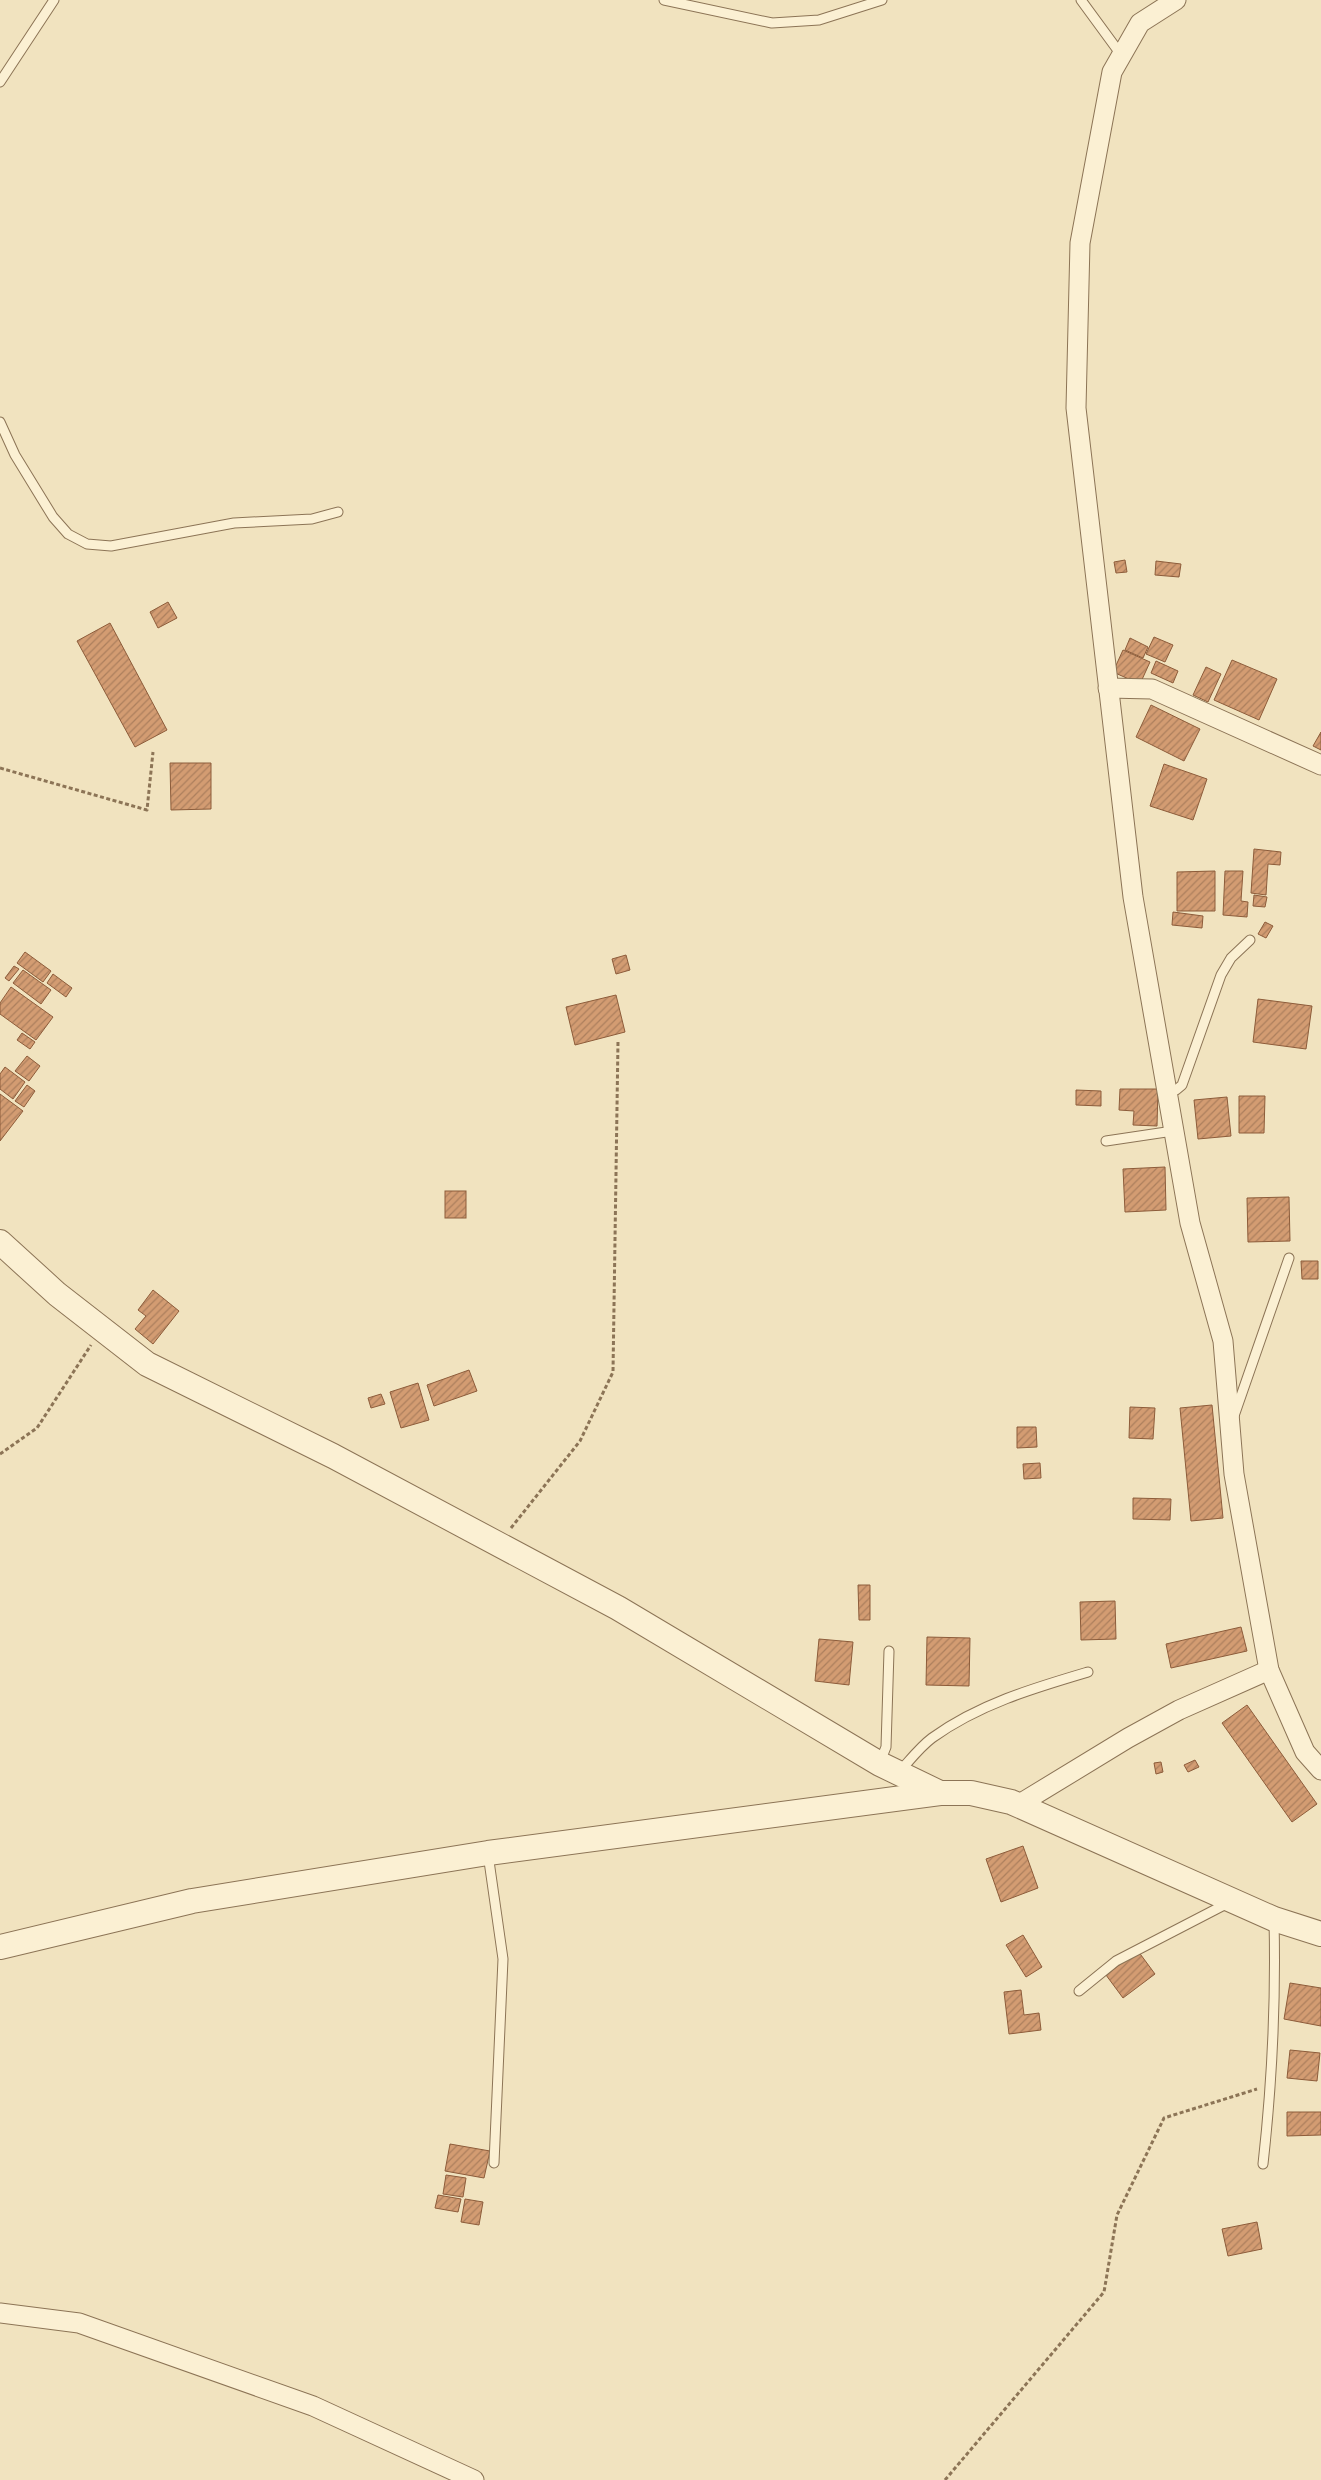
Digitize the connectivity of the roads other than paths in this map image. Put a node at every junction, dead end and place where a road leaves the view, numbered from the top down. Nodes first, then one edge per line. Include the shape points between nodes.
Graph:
1 (54, 0) edge
2 (664, 0) edge
3 (882, 0) edge
4 (1081, 0) edge
5 (1176, 0) edge
6 (1122, 56) junction
7 (0, 82) edge
8 (0, 422) edge
9 (338, 512) dead end
10 (1108, 688) junction
11 (1321, 765) edge
12 (1250, 940) dead end
13 (1167, 1094) junction
14 (1173, 1131) junction
15 (1106, 1141) dead end
16 (0, 1242) edge
17 (1289, 1258) dead end
18 (1230, 1428) junction
19 (889, 1650) dead end
20 (1269, 1670) junction
21 (1088, 1672) dead end
22 (889, 1769) junction
23 (1321, 1770) edge
24 (940, 1793) junction
25 (1018, 1806) junction
26 (488, 1853) junction
27 (1231, 1898) junction
28 (1274, 1918) junction
29 (1321, 1934) edge
30 (0, 1947) edge
31 (1079, 1991) dead end
32 (494, 2163) dead end
33 (1263, 2164) dead end
34 (0, 2313) edge
35 (474, 2480) edge

1 - 7 lane
2 - 3 lane via 772,23 819,20
4 - 6 lane
5 - 6 street via 1140,23
6 - 10 street via 1112,72 1080,242 1076,408
8 - 9 lane via 15,455 53,517 68,534 87,544 111,546 234,523 312,519
10 - 11 street via 1152,689
10 - 13 street via 1133,898
12 - 13 lane via 1231,958 1221,975 1182,1084
13 - 14 street
14 - 15 lane
14 - 18 street via 1190,1224 1223,1341
16 - 22 street via 57,1294 147,1364 333,1456 618,1608
17 - 18 lane
18 - 20 street via 1234,1474
19 - 22 lane via 886,1747
20 - 23 street via 1305,1752
20 - 25 street via 1179,1710
21 - 22 lane via 1015,1694 964,1717
22 - 24 street
24 - 25 street via 971,1793
24 - 26 street
25 - 27 street
26 - 30 street via 192,1901
26 - 32 lane via 504,1959
27 - 28 street
27 - 31 lane via 1228,1904 1116,1960
28 - 29 street
28 - 33 lane via 1276,1996
34 - 35 street via 78,2323 313,2406

